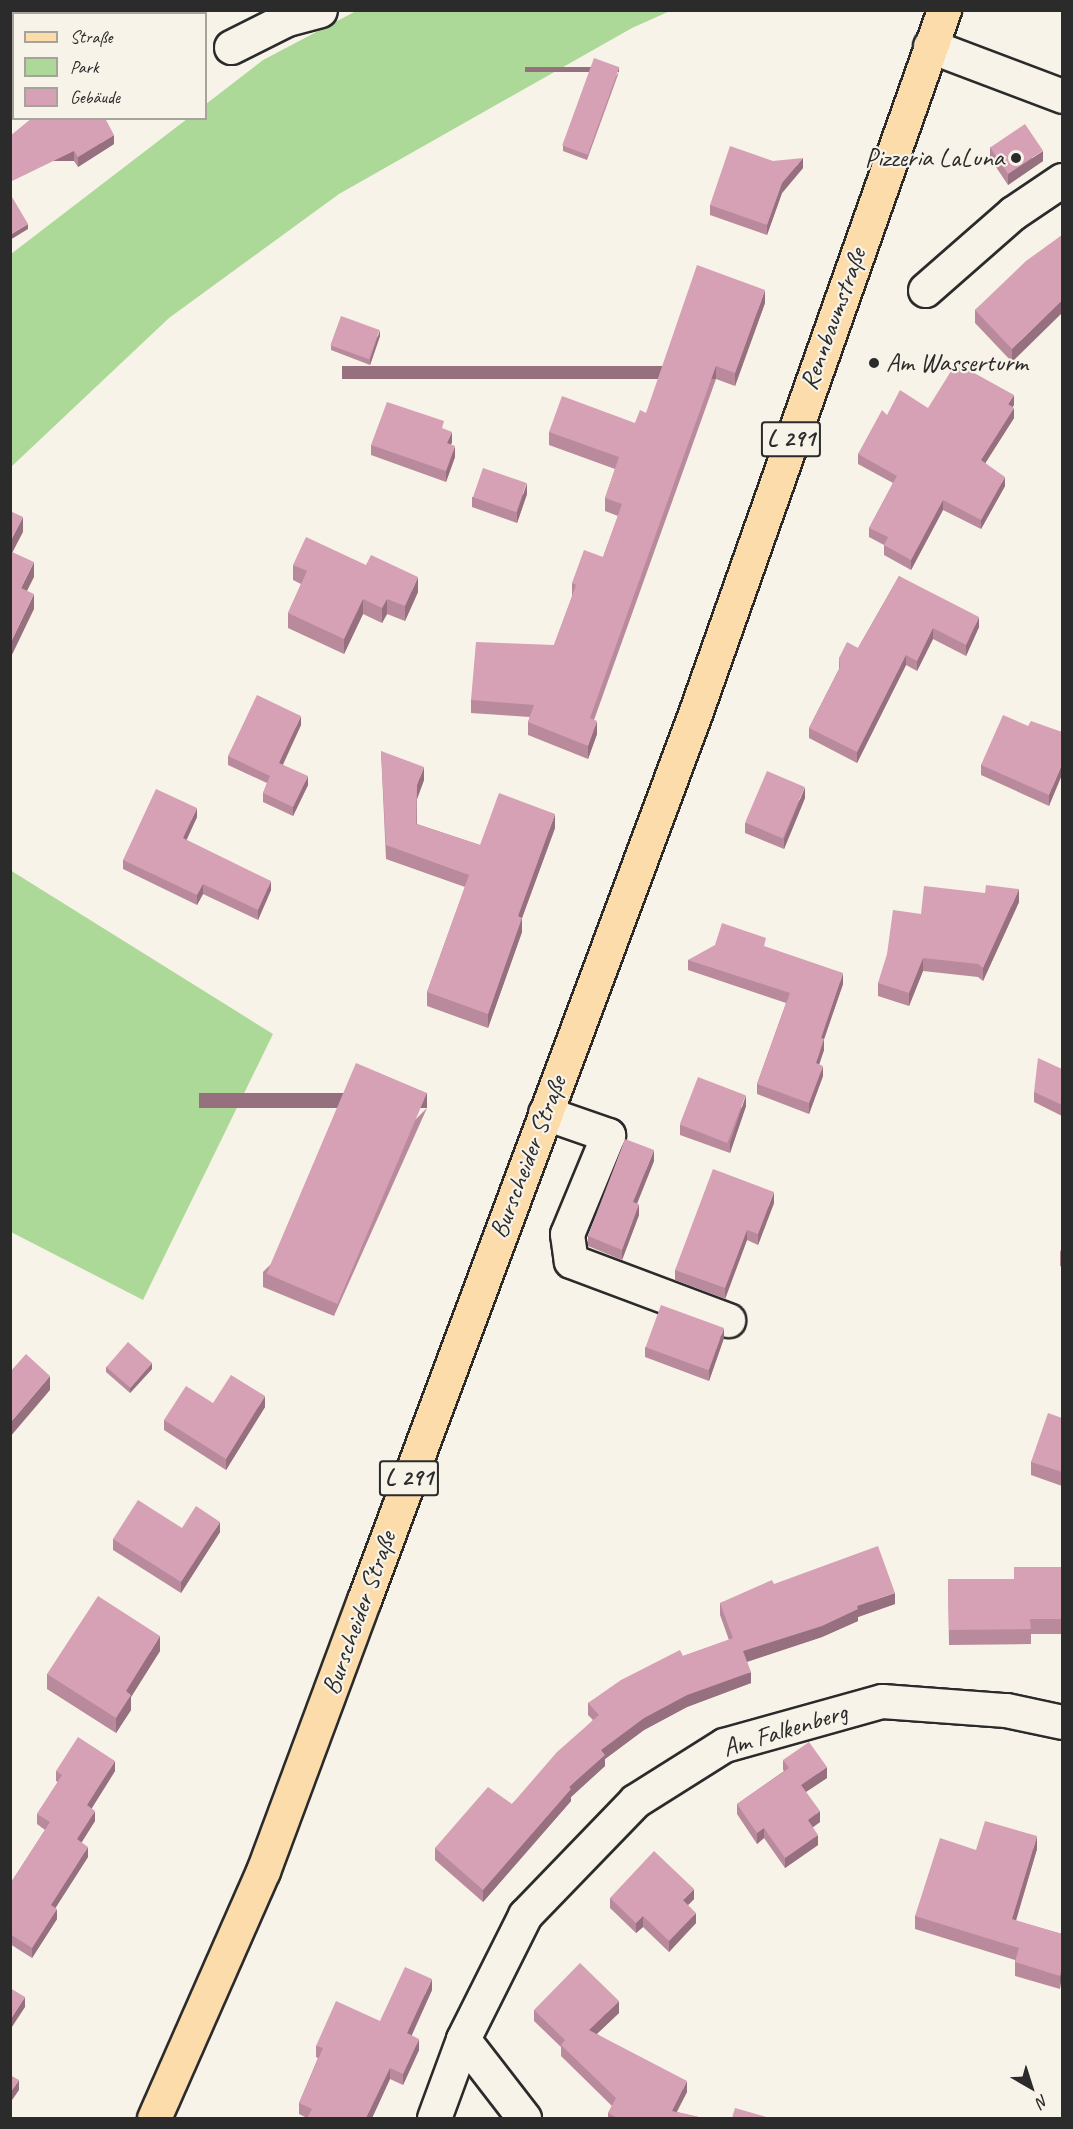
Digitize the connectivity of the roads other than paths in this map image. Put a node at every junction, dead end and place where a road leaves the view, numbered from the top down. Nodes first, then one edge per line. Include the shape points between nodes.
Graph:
1 (320, 10) edge
2 (944, 10) edge
3 (930, 46) junction
4 (231, 47) dead end
5 (1062, 96) edge
6 (1062, 180) edge
7 (925, 290) dead end
8 (651, 832) joint
9 (544, 1113) junction
10 (728, 1320) dead end
11 (1062, 1722) edge
12 (463, 2039) junction
13 (154, 2118) edge
14 (434, 2118) edge
15 (524, 2118) edge

1 - 4 street via 287,19
2 - 3 main road, Rennbaumstraße / L 291
3 - 5 street
3 - 8 main road, Rennbaumstraße / L 291
6 - 7 street via 1013,213
8 - 9 main road, Burscheider Straße / L 291
9 - 10 street via 608,1135 567,1234 571,1261
9 - 13 main road, Burscheider Straße / L 291 via 262,1871
11 - 12 street, Am Falkenberg via 1006,1710 882,1701 724,1745 634,1801 525,1915
12 - 14 street, Am Falkenberg
12 - 15 street

